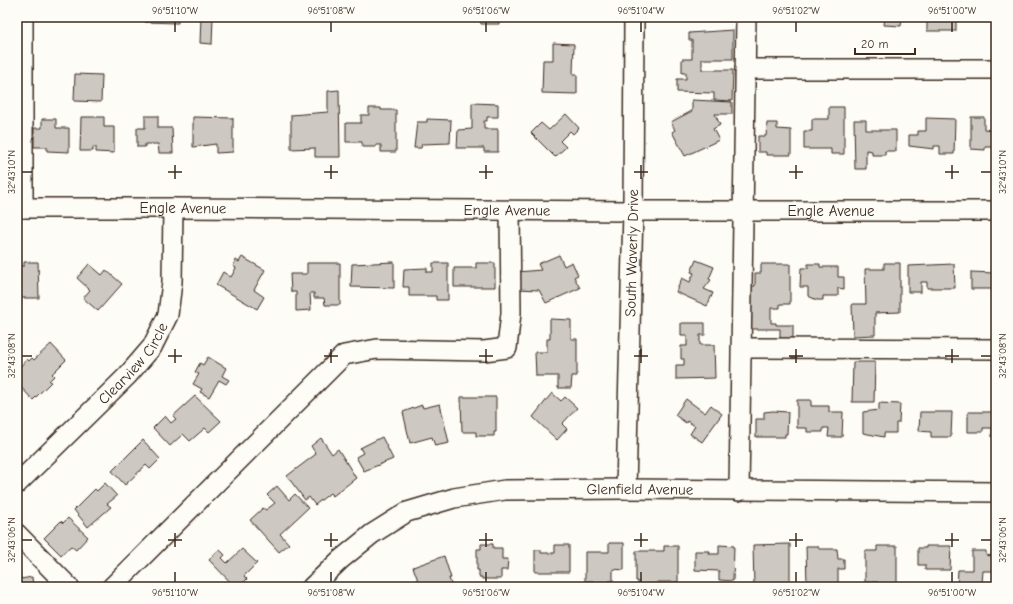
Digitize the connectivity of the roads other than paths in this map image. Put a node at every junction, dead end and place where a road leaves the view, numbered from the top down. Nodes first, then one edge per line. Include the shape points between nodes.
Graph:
1 (23, 17) edge
2 (634, 17) edge
3 (746, 17) edge
4 (745, 69) junction
5 (996, 69) edge
6 (20, 208) edge
7 (172, 208) junction
8 (996, 210) edge
9 (510, 211) junction
10 (633, 211) junction
11 (743, 211) junction
12 (742, 348) junction
13 (996, 349) edge
14 (17, 484) edge
15 (626, 489) junction
16 (739, 491) junction
17 (996, 492) edge
18 (17, 534) edge
19 (69, 587) edge
20 (112, 587) edge
21 (312, 587) edge

1 - 6 street
2 - 10 street, South Waverly Drive
3 - 4 street
4 - 5 street
4 - 11 street
6 - 7 street, Engle Avenue
7 - 9 street, Engle Avenue
7 - 14 street, Clearview Circle via 172,282 168,315 152,347 127,376
8 - 11 street, Engle Avenue
9 - 10 street, Engle Avenue
9 - 20 street via 511,313 507,348 484,351 377,349 344,355
10 - 11 street, Engle Avenue
10 - 15 street, South Waverly Drive
11 - 12 street
12 - 13 street
12 - 16 street
15 - 16 street, Glenfield Avenue
15 - 21 street, Glenfield Avenue via 505,490 454,498 407,512 372,534
16 - 17 street, Glenfield Avenue
18 - 19 street

